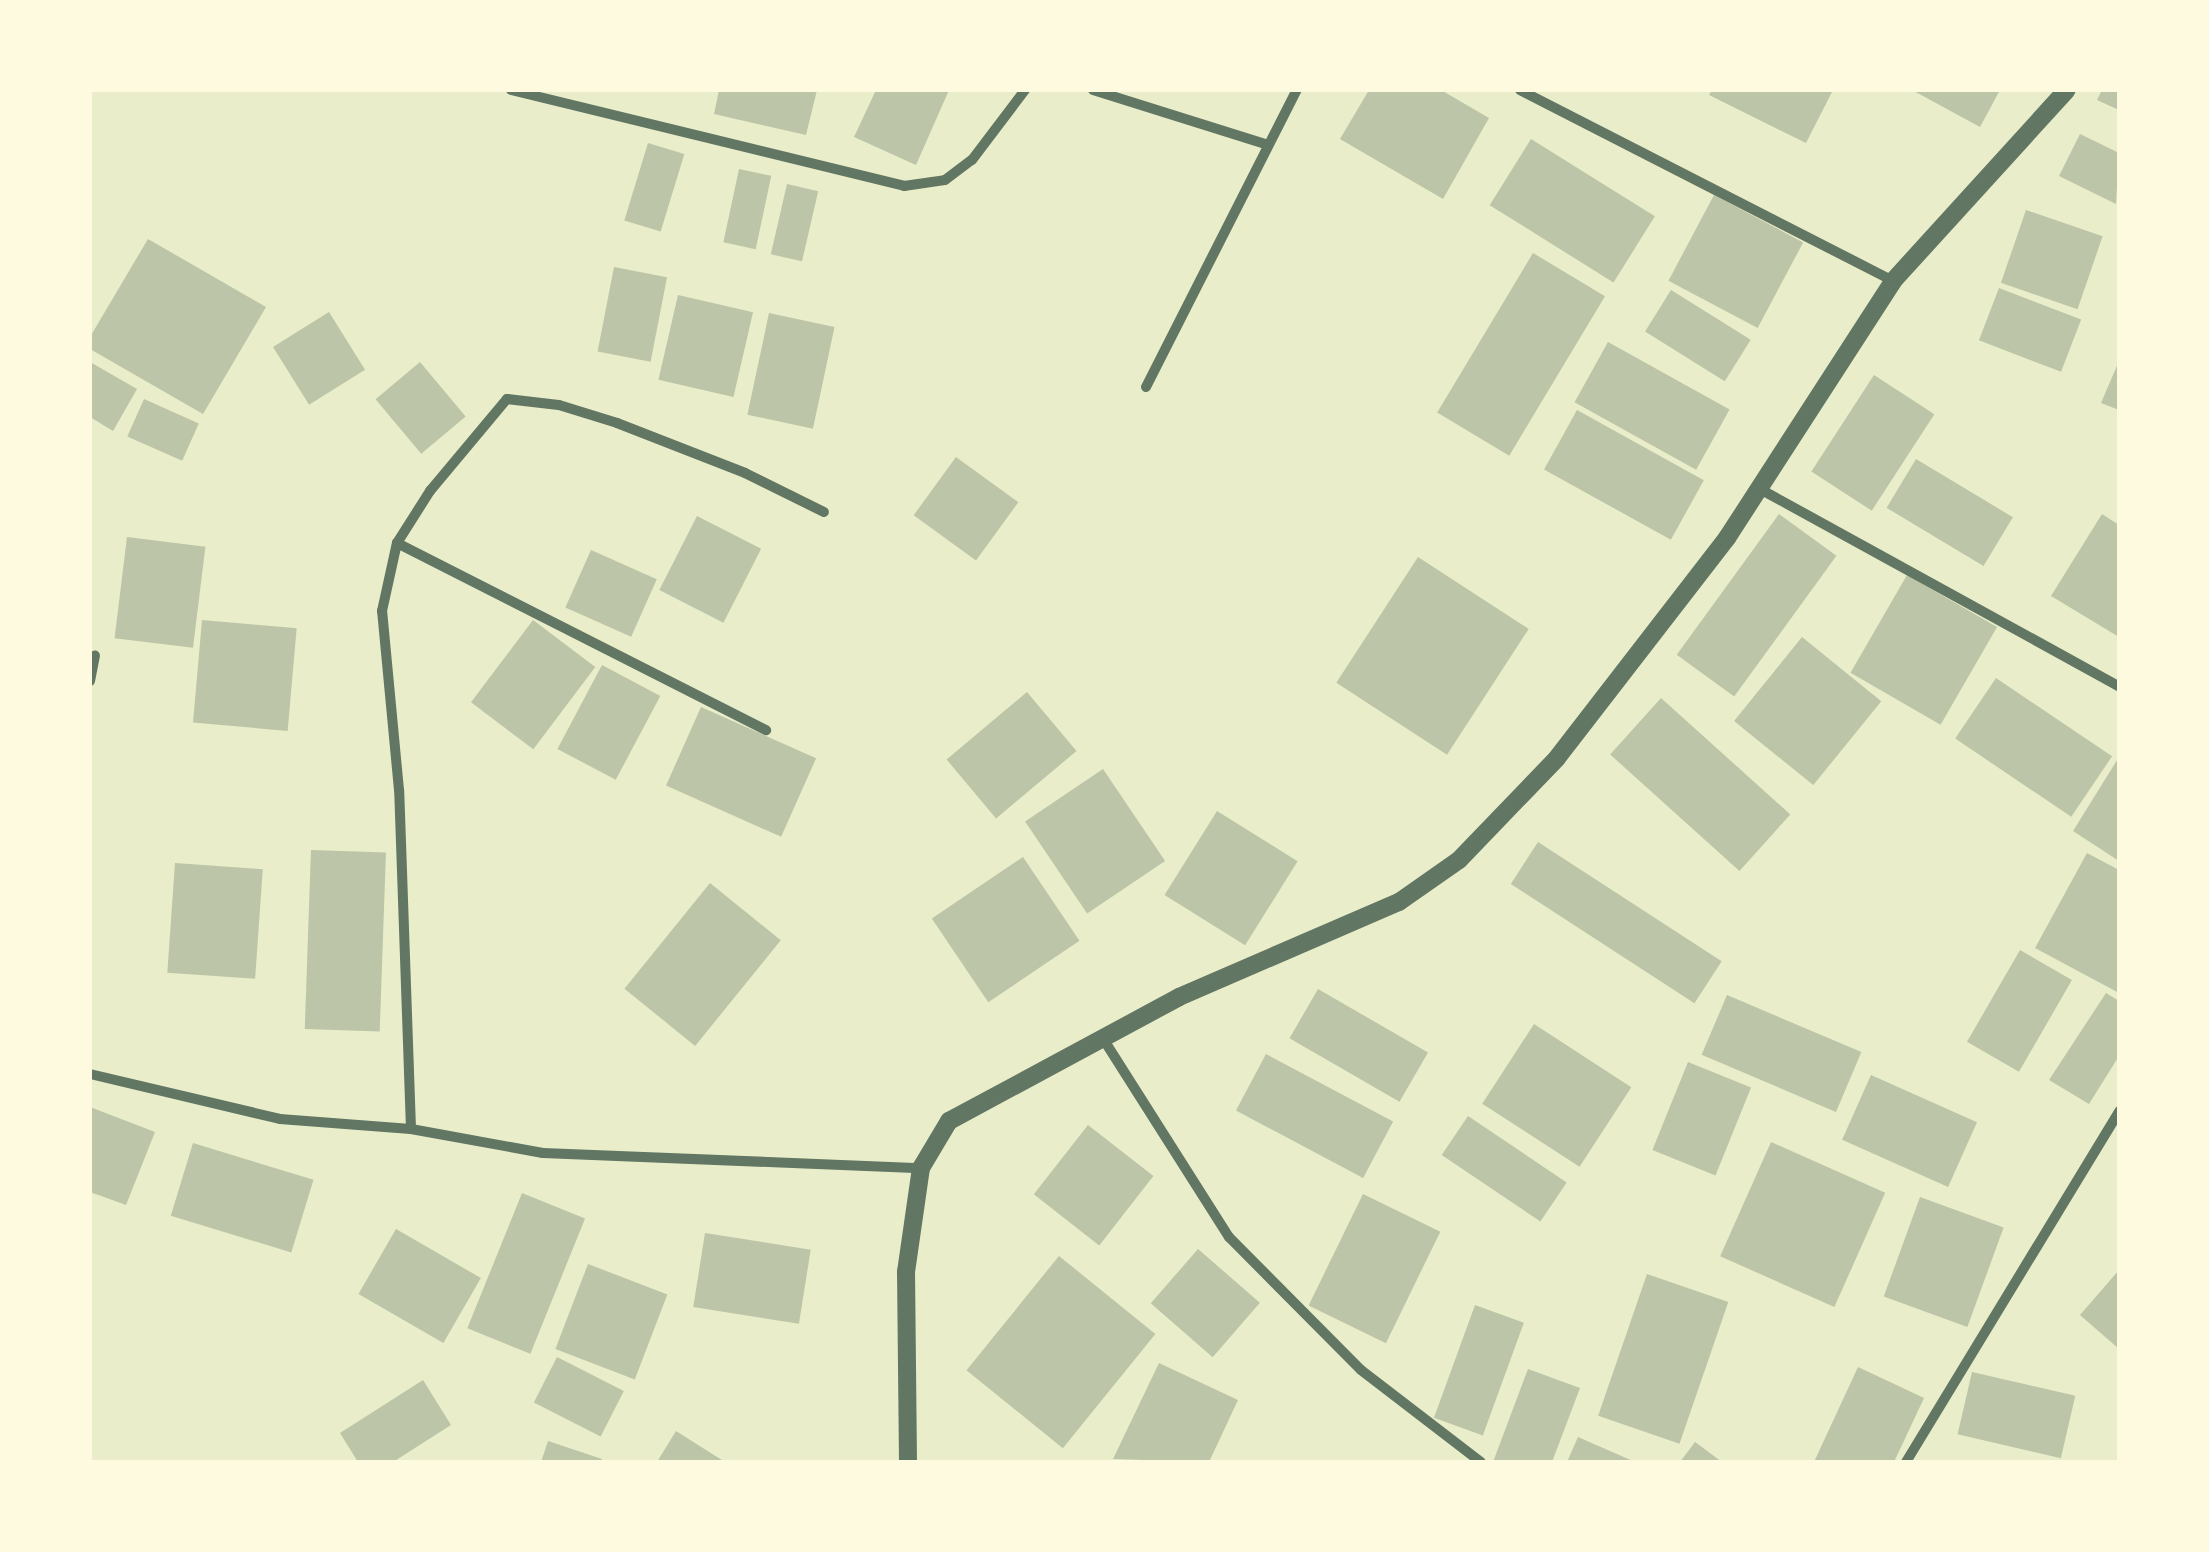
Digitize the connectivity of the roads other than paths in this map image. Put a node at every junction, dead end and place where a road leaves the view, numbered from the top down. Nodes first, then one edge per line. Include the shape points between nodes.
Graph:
1 (512, 90) edge
2 (1025, 90) edge
3 (1094, 90) edge
4 (1297, 90) edge
5 (1520, 90) edge
6 (2067, 90) edge
7 (1268, 144) junction
8 (1893, 281) junction
9 (1146, 387) dead end
10 (1760, 489) junction
11 (824, 512) dead end
12 (397, 542) junction
13 (95, 656) dead end
14 (90, 681) edge
15 (2119, 686) edge
16 (766, 730) dead end
17 (1101, 1036) junction
18 (90, 1074) edge
19 (2119, 1111) edge
20 (411, 1128) junction
21 (920, 1168) junction
22 (908, 1462) edge
23 (1482, 1462) edge
24 (1906, 1462) edge

1 - 2 street via 904,186 945,180 972,160
3 - 7 street
4 - 7 street
5 - 8 street
6 - 8 street
7 - 9 street
8 - 10 street
10 - 15 street
10 - 17 street via 1557,758 1459,860 1399,902
11 - 12 street via 745,472 617,423 559,405 507,399 477,429
12 - 16 street
12 - 20 street via 382,611 399,790
13 - 14 street
17 - 21 street via 949,1121
17 - 23 street via 1229,1237 1361,1370
18 - 20 street via 280,1120
19 - 24 street
20 - 21 street via 543,1152
21 - 22 street via 906,1272

